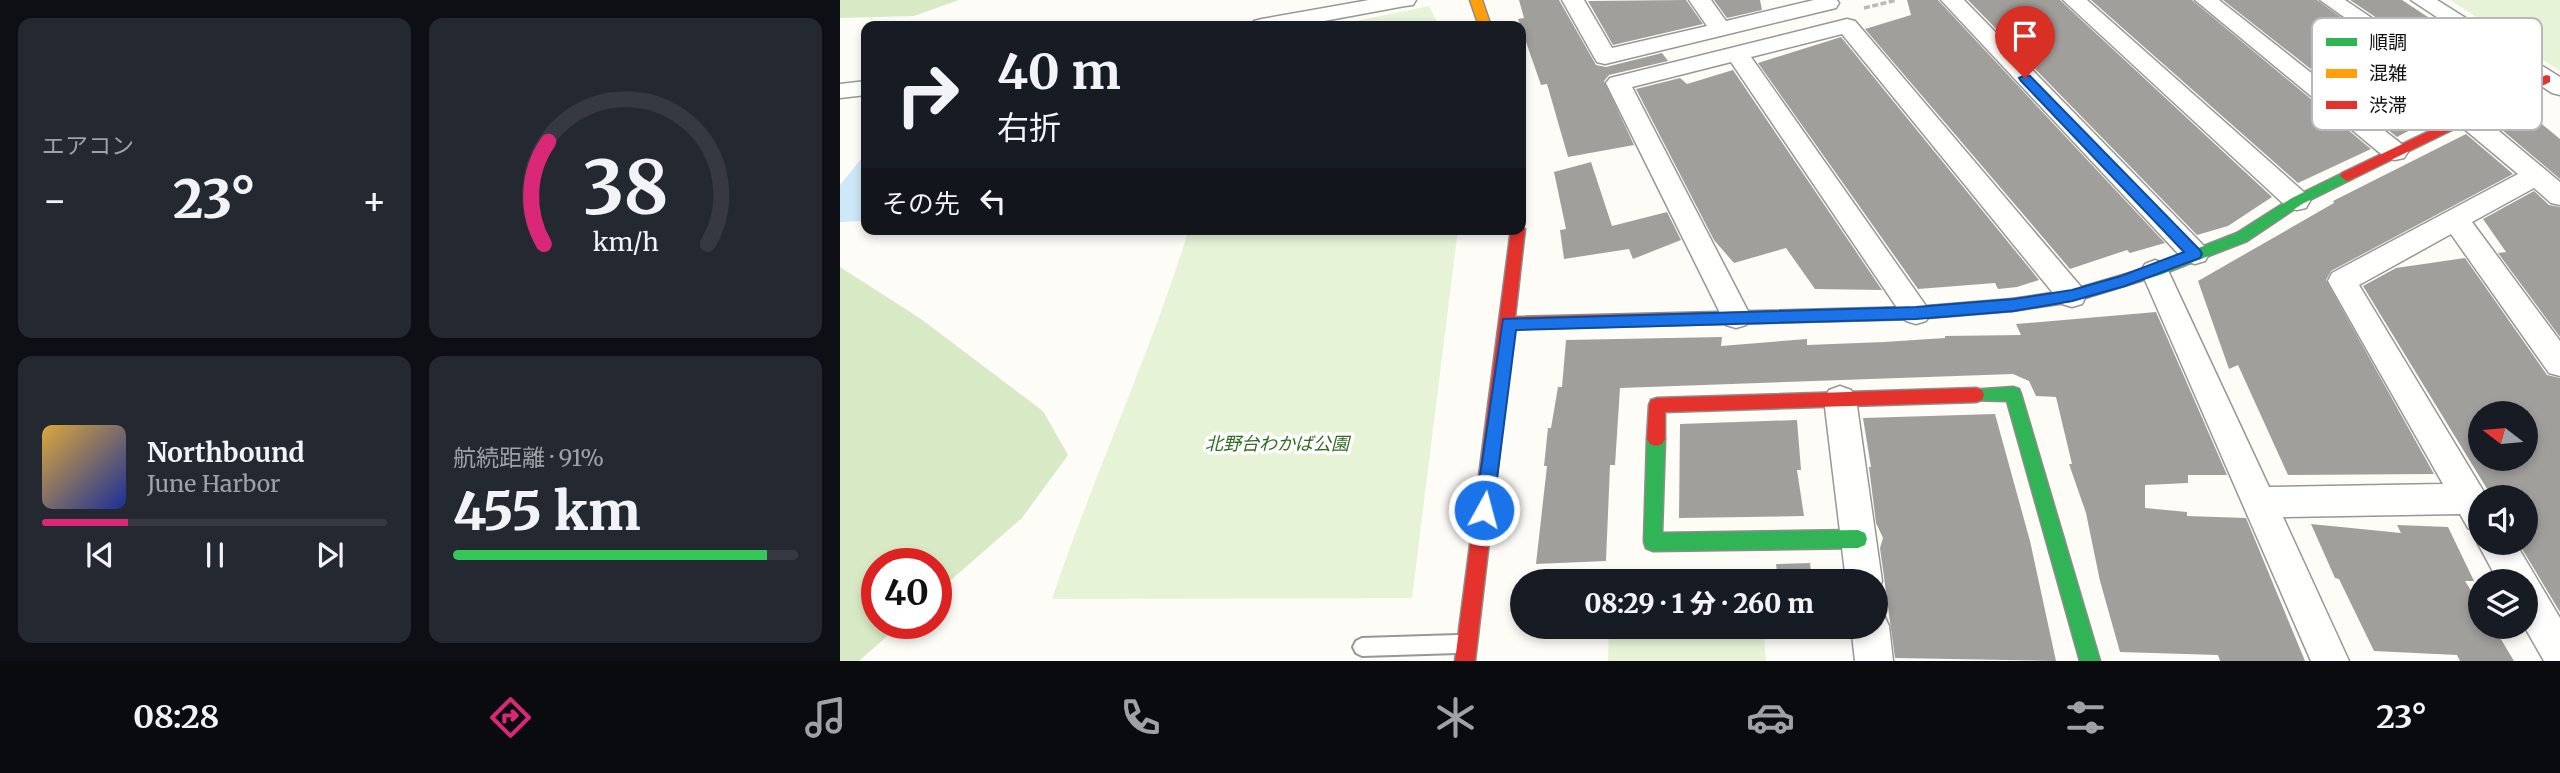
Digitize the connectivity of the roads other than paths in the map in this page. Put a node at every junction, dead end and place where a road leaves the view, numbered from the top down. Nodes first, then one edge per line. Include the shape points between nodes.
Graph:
1 (1405, 0) edge
2 (1476, 0) edge
3 (1573, 0) edge
4 (1700, 0) edge
5 (1826, 0) edge
6 (1952, 0) edge
7 (2074, 0) edge
8 (2206, 0) edge
9 (2331, 0) edge
10 (2422, 0) edge
11 (2354, 18) edge
12 (2450, 18) edge
13 (1290, 21) edge
14 (1483, 21) edge
15 (1720, 29) junction
16 (1737, 54) junction
17 (2312, 85) edge
18 (861, 89) edge
19 (840, 91) edge
20 (2368, 130) edge
21 (2440, 130) edge
22 (2493, 130) edge
23 (2395, 152) junction
24 (2535, 176) junction
25 (2560, 196) edge
26 (2297, 201) junction
27 (2455, 220) junction
28 (1517, 235) edge
29 (2195, 254) junction
30 (2155, 271) junction
31 (2072, 296) junction
32 (1916, 313) junction
33 (1736, 317) junction
34 (1508, 324) junction
35 (2560, 364) edge
36 (1840, 399) junction
37 (2468, 498) edge
38 (2260, 502) junction
39 (2468, 508) edge
40 (1858, 539) junction
41 (1862, 569) edge
42 (2538, 616) edge
43 (1871, 639) edge
44 (1362, 647) dead end
45 (1466, 652) edge
46 (2560, 653) edge
47 (1874, 661) edge
48 (2090, 661) edge
49 (2330, 661) edge

1 - 13 street
2 - 14 street
3 - 15 street via 1605,57
4 - 15 street
5 - 15 street via 1828,3
6 - 29 street
7 - 26 street
8 - 17 street
9 - 11 street
10 - 12 street
16 - 31 street via 1847,26
16 - 32 street
16 - 33 street via 1618,83
18 - 19 street
20 - 23 street
21 - 23 street
22 - 24 street
23 - 26 street
24 - 25 street
24 - 27 street
26 - 29 street via 2242,237
27 - 35 street
27 - 37 street via 2342,281
28 - 34 street
29 - 30 street
30 - 31 street
30 - 38 street
31 - 32 street
32 - 33 street
33 - 34 street
34 - 45 street
36 - 40 street
36 - 40 street via 1657,405 1653,542
36 - 48 street via 2013,394
38 - 39 street
38 - 49 street
40 - 41 street
42 - 46 street
43 - 47 street
44 - 45 lane

